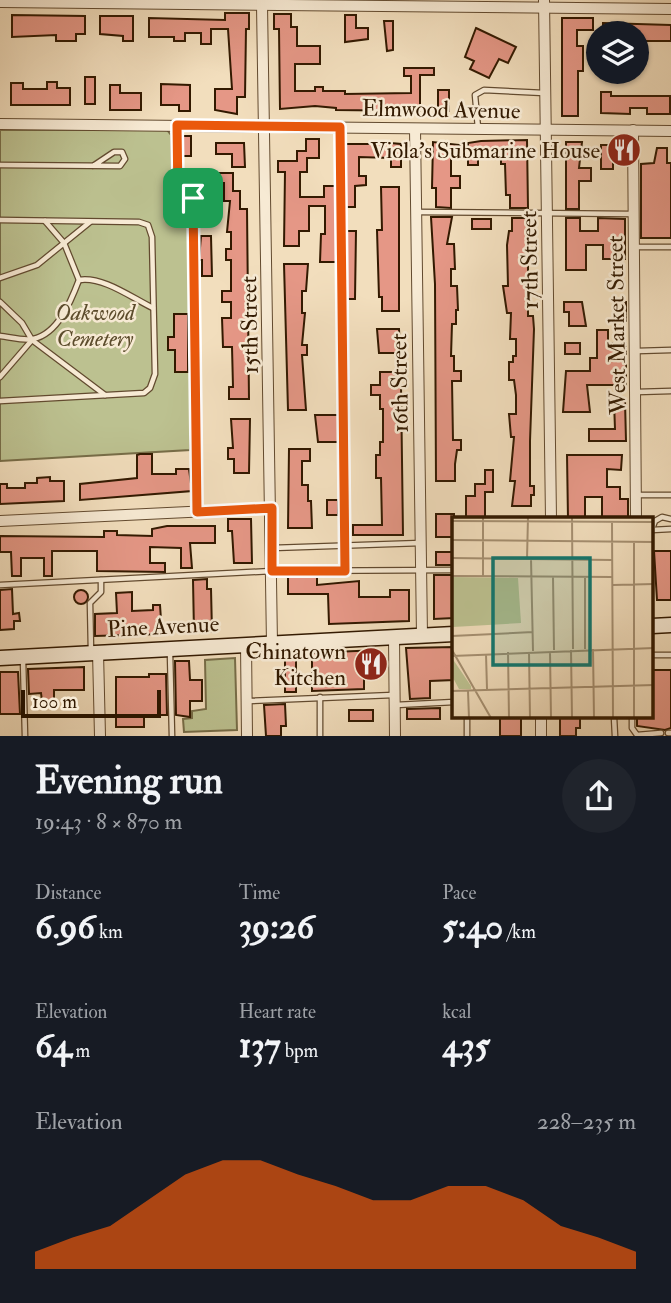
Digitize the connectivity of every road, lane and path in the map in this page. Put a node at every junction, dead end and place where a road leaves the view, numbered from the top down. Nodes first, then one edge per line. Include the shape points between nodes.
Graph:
1 (0, 2) edge
2 (234, 2) edge
3 (544, 4) edge
4 (262, 5) junction
5 (671, 9) edge
6 (546, 94) junction
7 (0, 124) edge
8 (177, 125) junction
9 (265, 126) junction
10 (340, 127) junction
11 (415, 129) junction
12 (478, 129) junction
13 (547, 129) junction
14 (633, 131) junction
15 (671, 131) edge
16 (0, 165) edge
17 (93, 166) junction
18 (416, 212) junction
19 (548, 213) junction
20 (634, 214) junction
21 (0, 220) edge
22 (44, 220) junction
23 (92, 221) junction
24 (64, 243) junction
25 (634, 247) junction
26 (671, 247) edge
27 (0, 278) edge
28 (79, 280) junction
29 (0, 302) edge
30 (153, 308) junction
31 (0, 336) edge
32 (32, 340) junction
33 (671, 350) edge
34 (635, 351) junction
35 (0, 377) edge
36 (671, 391) edge
37 (636, 392) junction
38 (105, 396) junction
39 (0, 401) edge
40 (636, 495) junction
41 (671, 495) edge
42 (272, 508) junction
43 (197, 512) junction
44 (551, 517) edge
45 (636, 517) edge
46 (671, 519) edge
47 (0, 521) edge
48 (654, 524) edge
49 (421, 543) junction
50 (345, 547) junction
51 (272, 548) junction
52 (421, 570) junction
53 (452, 570) edge
54 (272, 571) junction
55 (345, 571) junction
56 (101, 580) junction
57 (0, 585) edge
58 (452, 634) edge
59 (422, 636) junction
60 (394, 638) junction
61 (272, 644) junction
62 (246, 645) junction
63 (170, 648) junction
64 (94, 652) junction
65 (23, 656) junction
66 (0, 658) edge
67 (320, 698) junction
68 (395, 700) junction
69 (247, 701) junction
70 (452, 702) edge
71 (467, 718) edge
72 (541, 718) edge
73 (614, 718) edge
74 (632, 718) edge
75 (661, 733) dead end
76 (25, 736) edge
77 (100, 736) edge
78 (172, 736) edge
79 (247, 736) edge
80 (320, 736) edge
81 (395, 736) edge
82 (467, 736) edge
83 (541, 736) edge
84 (615, 736) edge

1 - 2 street
2 - 4 street
3 - 4 street
3 - 5 street
3 - 6 street, 17th Street
4 - 9 street, 15th Street
6 - 12 lane via 484,90 475,95
6 - 13 street, 17th Street
7 - 8 street, Elmwood Avenue
8 - 9 street, Elmwood Avenue
8 - 43 lane via 178,197 193,198
9 - 10 street, Elmwood Avenue
9 - 42 street, 15th Street
10 - 11 street, Elmwood Avenue
10 - 50 lane
11 - 12 street, Elmwood Avenue
11 - 18 street, 16th Street
12 - 13 street, Elmwood Avenue
13 - 14 street, Elmwood Avenue
13 - 19 street, 17th Street
14 - 15 street, Elmwood Avenue
14 - 20 street, West Market Street
16 - 17 lane
17 - 17 lane via 120,166 125,159 122,152 114,152
18 - 19 lane
18 - 49 street, 16th Street
19 - 20 lane
19 - 44 street, 17th Street
20 - 25 street, West Market Street
21 - 22 lane
22 - 23 lane
22 - 24 lane
23 - 24 lane
23 - 30 lane via 148,225
24 - 27 lane via 37,265
24 - 28 lane
25 - 26 lane
25 - 34 street, West Market Street
28 - 30 lane via 105,285
28 - 32 lane via 64,314 46,334
29 - 32 lane via 23,323
30 - 38 lane via 155,374 150,388 144,393
31 - 32 lane
32 - 35 lane
32 - 38 lane
33 - 34 lane
34 - 37 street, West Market Street
36 - 37 lane
37 - 40 street, West Market Street
38 - 39 lane
40 - 41 lane
40 - 45 street, West Market Street
42 - 43 street
42 - 51 street, 15th Street
43 - 47 street
46 - 48 lane via 662,517
49 - 50 lane
49 - 52 street, 16th Street
50 - 51 lane
50 - 55 lane
51 - 54 street, 15th Street
52 - 53 lane
52 - 55 lane
52 - 59 street, 16th Street
54 - 55 lane
54 - 56 lane
54 - 61 street, 15th Street
56 - 57 lane
56 - 64 lane via 101,592 90,603
58 - 59 main road, Pine Avenue
59 - 60 main road, Pine Avenue
60 - 61 main road, Pine Avenue
60 - 68 street
61 - 62 main road, Pine Avenue
62 - 63 main road, Pine Avenue
62 - 69 street
63 - 64 main road, Pine Avenue
63 - 78 lane
64 - 65 main road, Pine Avenue
64 - 77 street
65 - 66 main road, Pine Avenue
65 - 76 lane
67 - 68 lane
67 - 69 lane
67 - 80 lane
68 - 70 lane
68 - 81 street
69 - 79 street
71 - 82 lane
72 - 83 street
73 - 84 lane
74 - 75 lane via 637,734

